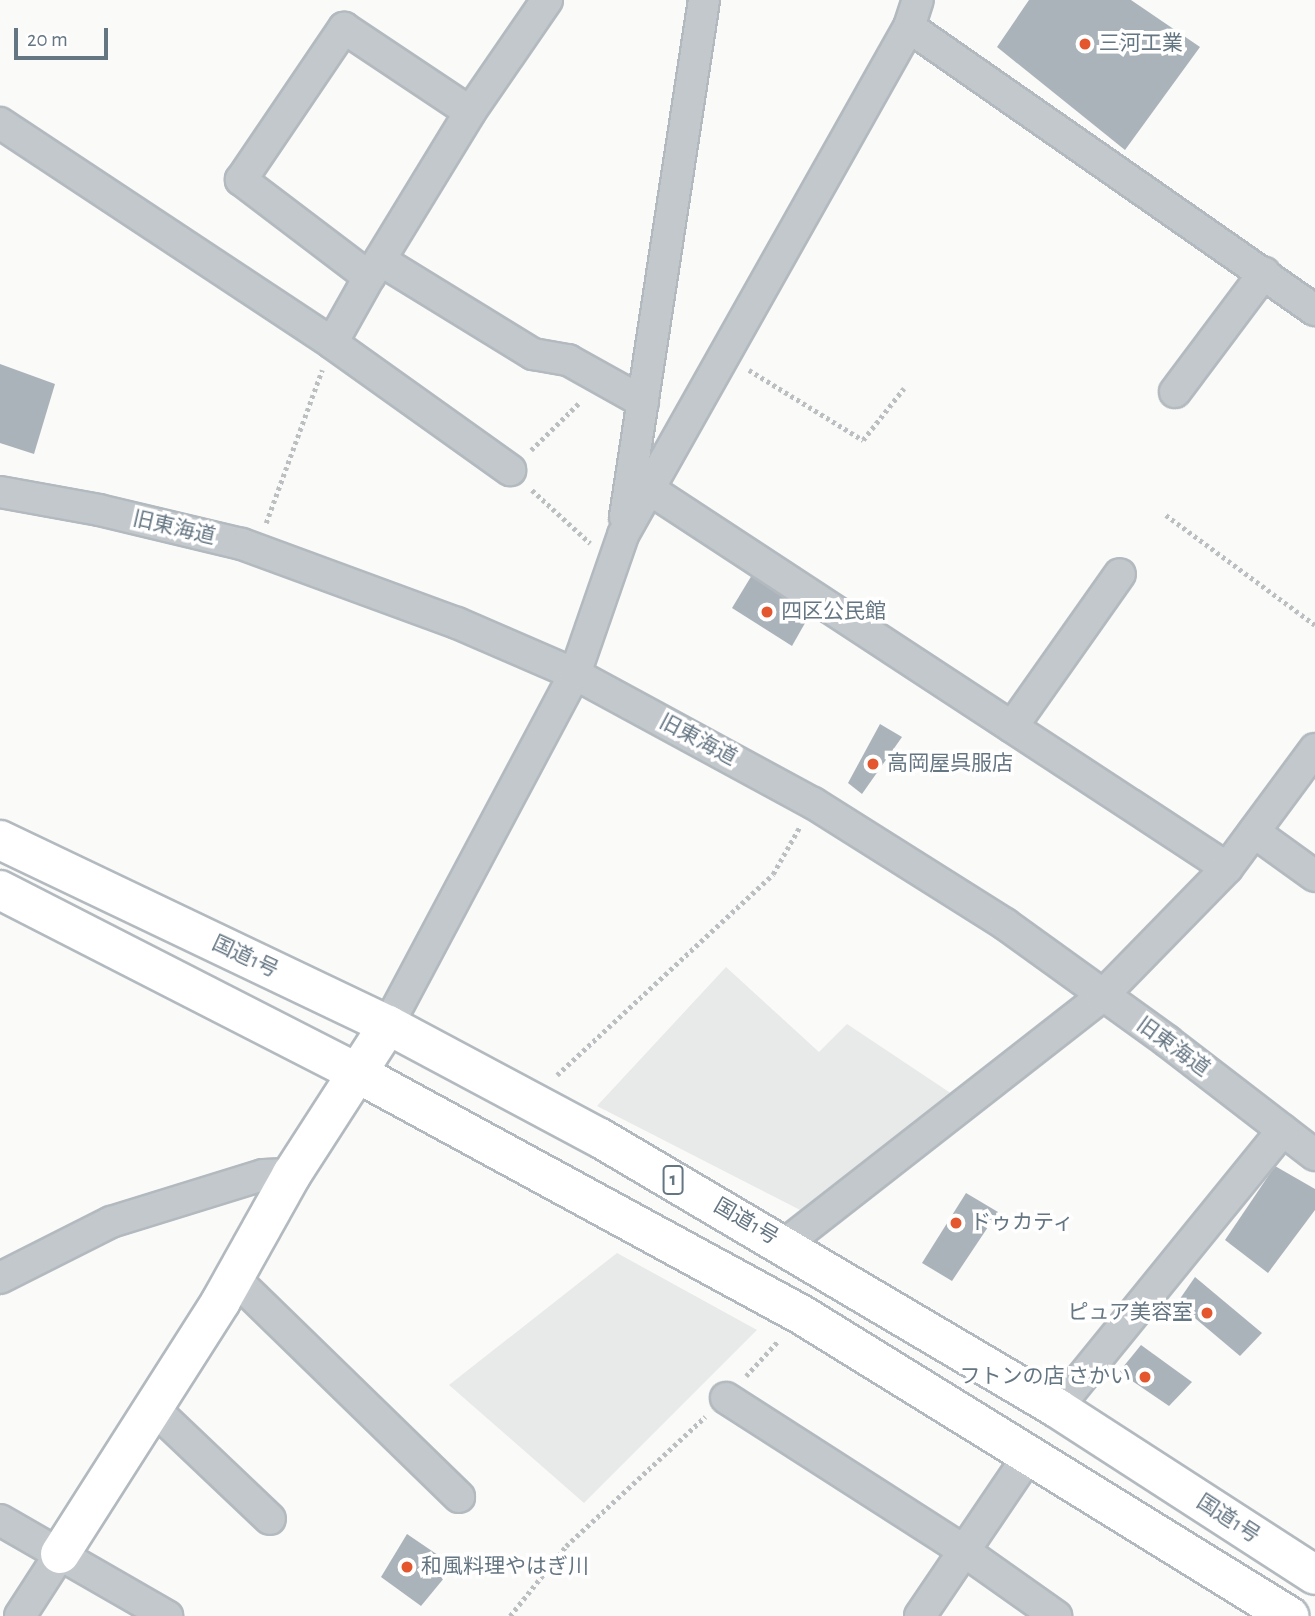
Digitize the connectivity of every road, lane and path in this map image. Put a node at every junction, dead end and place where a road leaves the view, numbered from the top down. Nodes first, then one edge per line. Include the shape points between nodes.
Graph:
1 (547, 0) edge
2 (704, 0) edge
3 (911, 9) edge
4 (470, 112) junction
5 (0, 123) edge
6 (374, 269) junction
7 (1264, 273) junction
8 (1311, 299) edge
9 (331, 343) junction
10 (724, 355) junction
11 (603, 380) junction
12 (904, 388) dead end
13 (1175, 392) dead end
14 (643, 402) junction
15 (510, 470) junction
16 (649, 489) junction
17 (0, 492) edge
18 (1166, 515) dead end
19 (623, 535) junction
20 (256, 549) junction
21 (612, 564) junction
22 (1120, 574) dead end
23 (1315, 625) edge
24 (575, 674) junction
25 (1012, 727) junction
26 (1315, 749) edge
27 (813, 803) junction
28 (1254, 832) junction
29 (0, 840) edge
30 (1227, 868) junction
31 (1315, 876) edge
32 (0, 890) edge
33 (1102, 996) junction
34 (388, 1025) junction
35 (358, 1073) junction
36 (529, 1100) junction
37 (1283, 1130) junction
38 (1315, 1155) edge
39 (292, 1174) junction
40 (785, 1244) junction
41 (0, 1278) edge
42 (234, 1278) junction
43 (802, 1315) junction
44 (726, 1398) junction
45 (153, 1408) junction
46 (1057, 1408) junction
47 (1029, 1455) junction
48 (459, 1497) dead end
49 (270, 1519) dead end
50 (0, 1520) edge
51 (964, 1551) junction
52 (60, 1554) junction
53 (1315, 1575) edge
54 (20, 1616) edge
55 (167, 1616) edge
56 (510, 1616) edge
57 (920, 1616) edge
58 (1056, 1616) edge
59 (1289, 1616) edge

1 - 4 street
2 - 14 street
3 - 7 street
3 - 10 street
4 - 6 street
4 - 6 street via 344,28 241,180
5 - 9 street
6 - 9 street
6 - 11 street via 533,354 568,360
7 - 8 street
7 - 13 street
9 - 15 street
9 - 20 path
10 - 12 path via 863,440
10 - 16 street
11 - 14 street
11 - 15 path
14 - 19 street
15 - 21 path
16 - 19 street
16 - 25 street
17 - 20 street, 旧東海道 via 99,510
18 - 23 path
19 - 21 street
20 - 24 street, 旧東海道 via 457,623
21 - 24 street
22 - 25 street
24 - 27 street, 旧東海道
24 - 34 street
25 - 30 street
26 - 28 street
27 - 33 street, 旧東海道 via 1005,924
27 - 36 path via 773,874
28 - 30 street
28 - 31 street
29 - 34 main road, 国道1号 / 1
30 - 33 street
32 - 35 main road
33 - 37 street, 旧東海道
33 - 40 street
34 - 35 main road
34 - 36 main road, 国道1号 / 1
35 - 39 main road
35 - 43 main road
36 - 40 main road, 国道1号 / 1
37 - 38 street, 旧東海道
37 - 46 street
39 - 41 street via 263,1175 111,1222
39 - 42 main road
40 - 46 main road, 国道1号 / 1
42 - 45 main road
42 - 48 street
43 - 44 path
43 - 47 main road
44 - 51 street
44 - 56 path via 566,1546
45 - 49 street
45 - 52 main road
46 - 53 main road, 国道1号 / 1
47 - 51 street
47 - 59 main road
50 - 52 street
51 - 57 street
51 - 58 street
52 - 54 street
52 - 55 street

